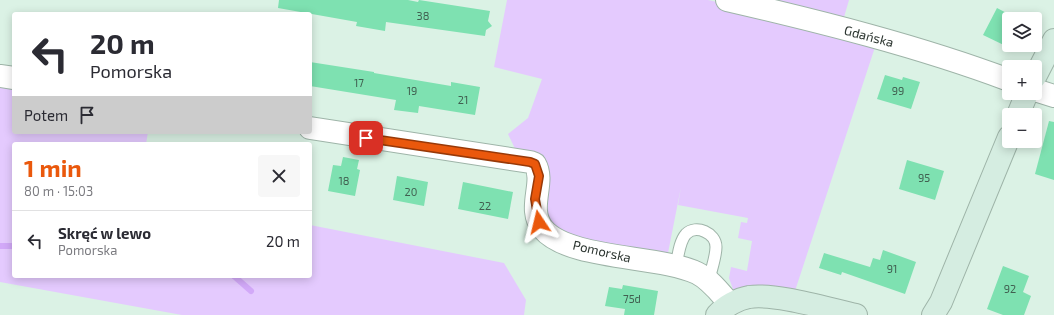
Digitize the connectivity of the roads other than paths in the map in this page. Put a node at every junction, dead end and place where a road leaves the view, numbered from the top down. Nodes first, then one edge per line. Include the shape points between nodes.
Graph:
1 (727, 0) edge
2 (1054, 40) edge
3 (1042, 63) edge
4 (0, 76) edge
5 (12, 78) edge
6 (1002, 78) edge
7 (1042, 92) edge
8 (1054, 96) edge
9 (312, 128) edge
10 (1004, 148) edge
11 (676, 266) junction
12 (709, 280) junction
13 (723, 310) edge
14 (856, 315) edge
15 (933, 315) edge

1 - 6 street, Gdańska via 897,43
2 - 3 street
4 - 5 street
7 - 8 street
9 - 11 street, Pomorska via 530,162 535,164 539,176 535,199 537,216 542,228 553,237 606,254
10 - 15 street via 941,302
11 - 12 street, Pomorska via 698,273
11 - 12 lane via 686,234 695,230 705,231 712,237 716,246
12 - 13 street, Pomorska
13 - 14 street via 739,300 761,296

